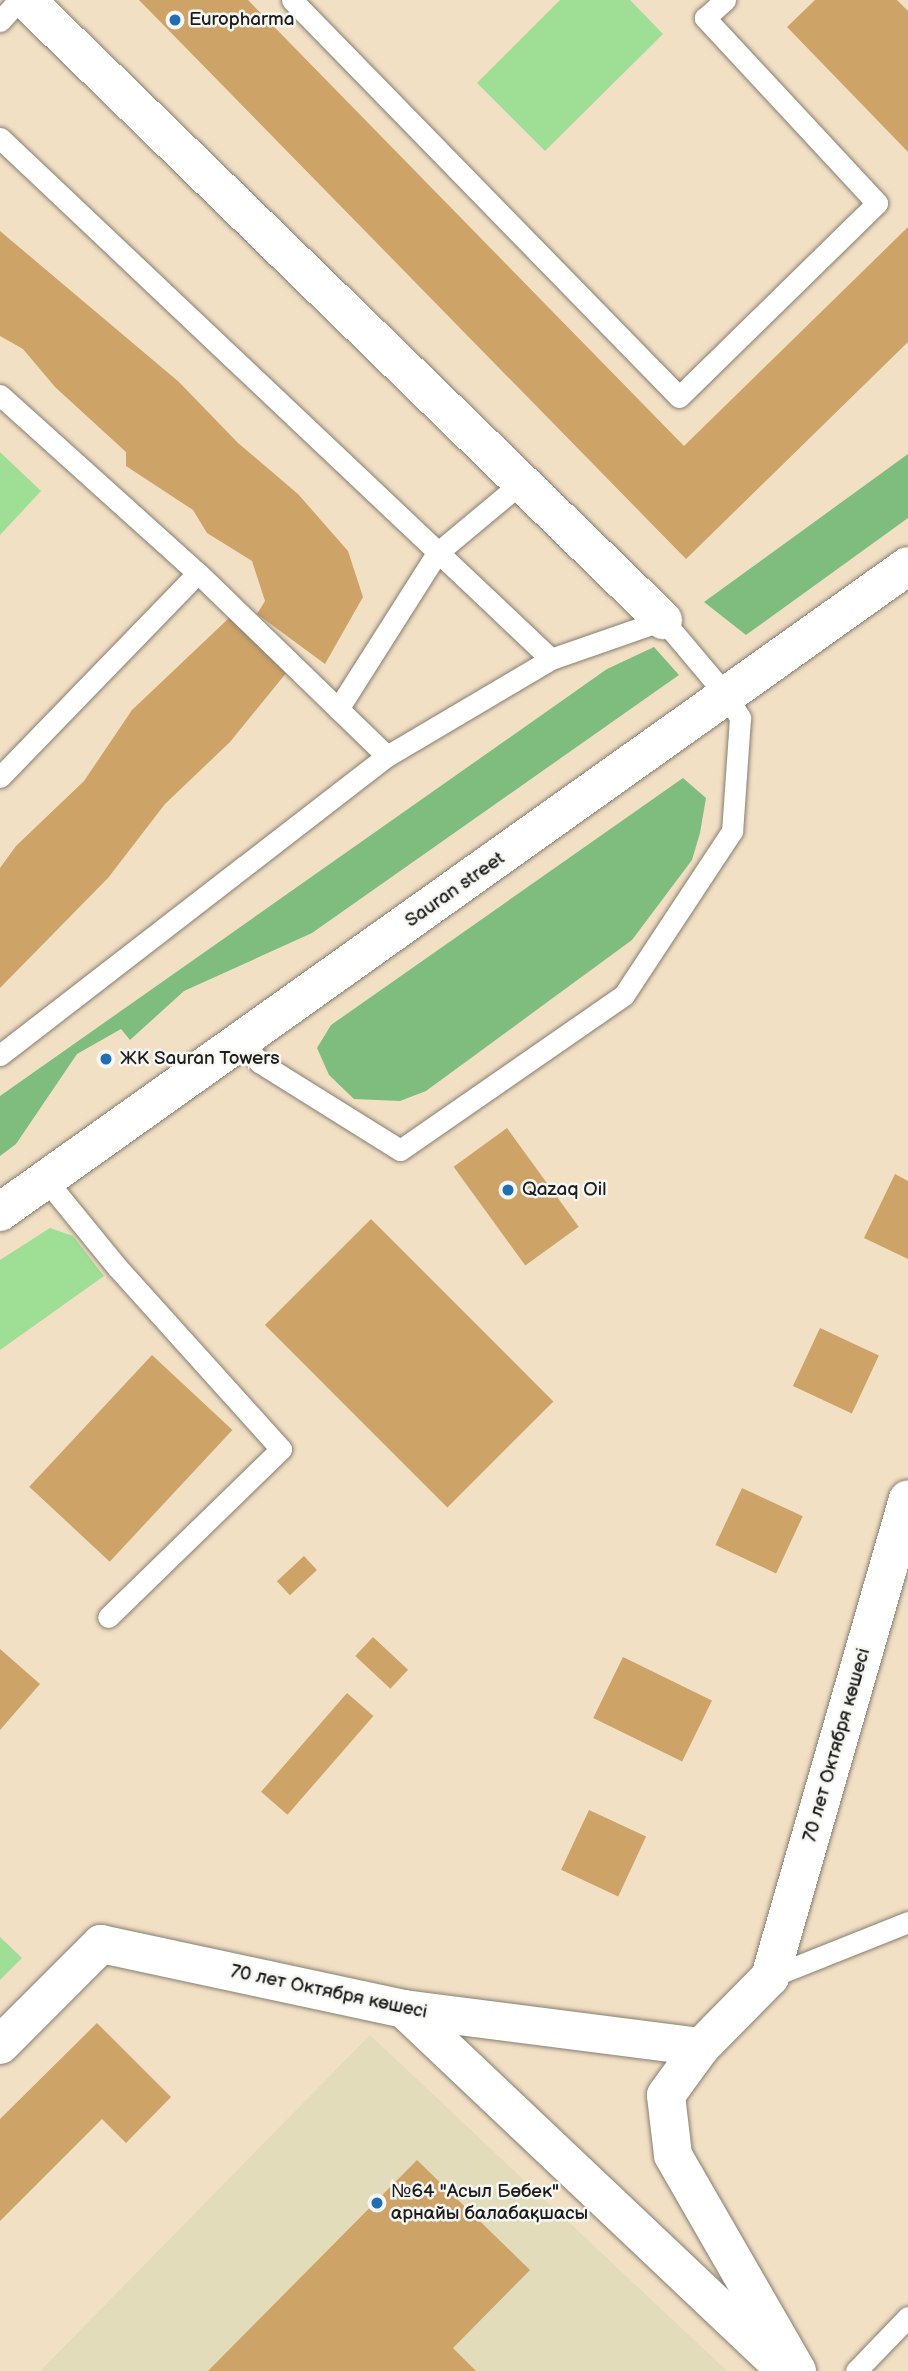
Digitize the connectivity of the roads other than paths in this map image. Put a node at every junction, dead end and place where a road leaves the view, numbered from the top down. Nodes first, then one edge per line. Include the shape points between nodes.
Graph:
1 (19, 0) edge
2 (26, 0) edge
3 (292, 0) edge
4 (725, 0) edge
5 (0, 20) edge
6 (0, 138) edge
7 (0, 395) edge
8 (522, 483) junction
9 (438, 553) junction
10 (908, 566) edge
11 (198, 573) junction
12 (663, 620) junction
13 (551, 659) junction
14 (727, 696) junction
15 (338, 709) junction
16 (387, 756) junction
17 (0, 776) edge
18 (242, 1041) junction
19 (0, 1055) edge
20 (46, 1180) junction
21 (0, 1212) edge
22 (908, 1500) edge
23 (108, 1617) dead end
24 (908, 1922) edge
25 (770, 1977) junction
26 (404, 2009) junction
27 (0, 2045) edge
28 (701, 2047) junction
29 (908, 2317) edge
30 (786, 2371) edge
31 (796, 2371) edge
32 (856, 2371) edge

1 - 5 lane
2 - 8 street
3 - 4 lane via 679,397 877,203 705,18
6 - 9 lane
7 - 11 lane
8 - 9 lane
8 - 12 street
9 - 13 lane
9 - 15 lane
10 - 14 street, Sauran street
11 - 15 lane
11 - 17 lane
12 - 13 lane
12 - 14 lane
13 - 16 lane
14 - 18 street, Sauran street
14 - 18 lane via 740,718 732,831 624,995 400,1150 259,1062
15 - 16 lane
16 - 19 lane
18 - 20 street, Sauran street
20 - 21 street, Sauran street
20 - 23 lane via 117,1267 281,1449
22 - 25 street, 70 лет Октября көшесі
24 - 25 lane
25 - 28 street, 70 лет Октября көшесі
26 - 27 street, 70 лет Октября көшесі via 101,1944
26 - 28 street, 70 лет Октября көшесі
26 - 30 street
28 - 31 street, 70 лет Октября көшесі via 666,2095 673,2155
29 - 32 lane

